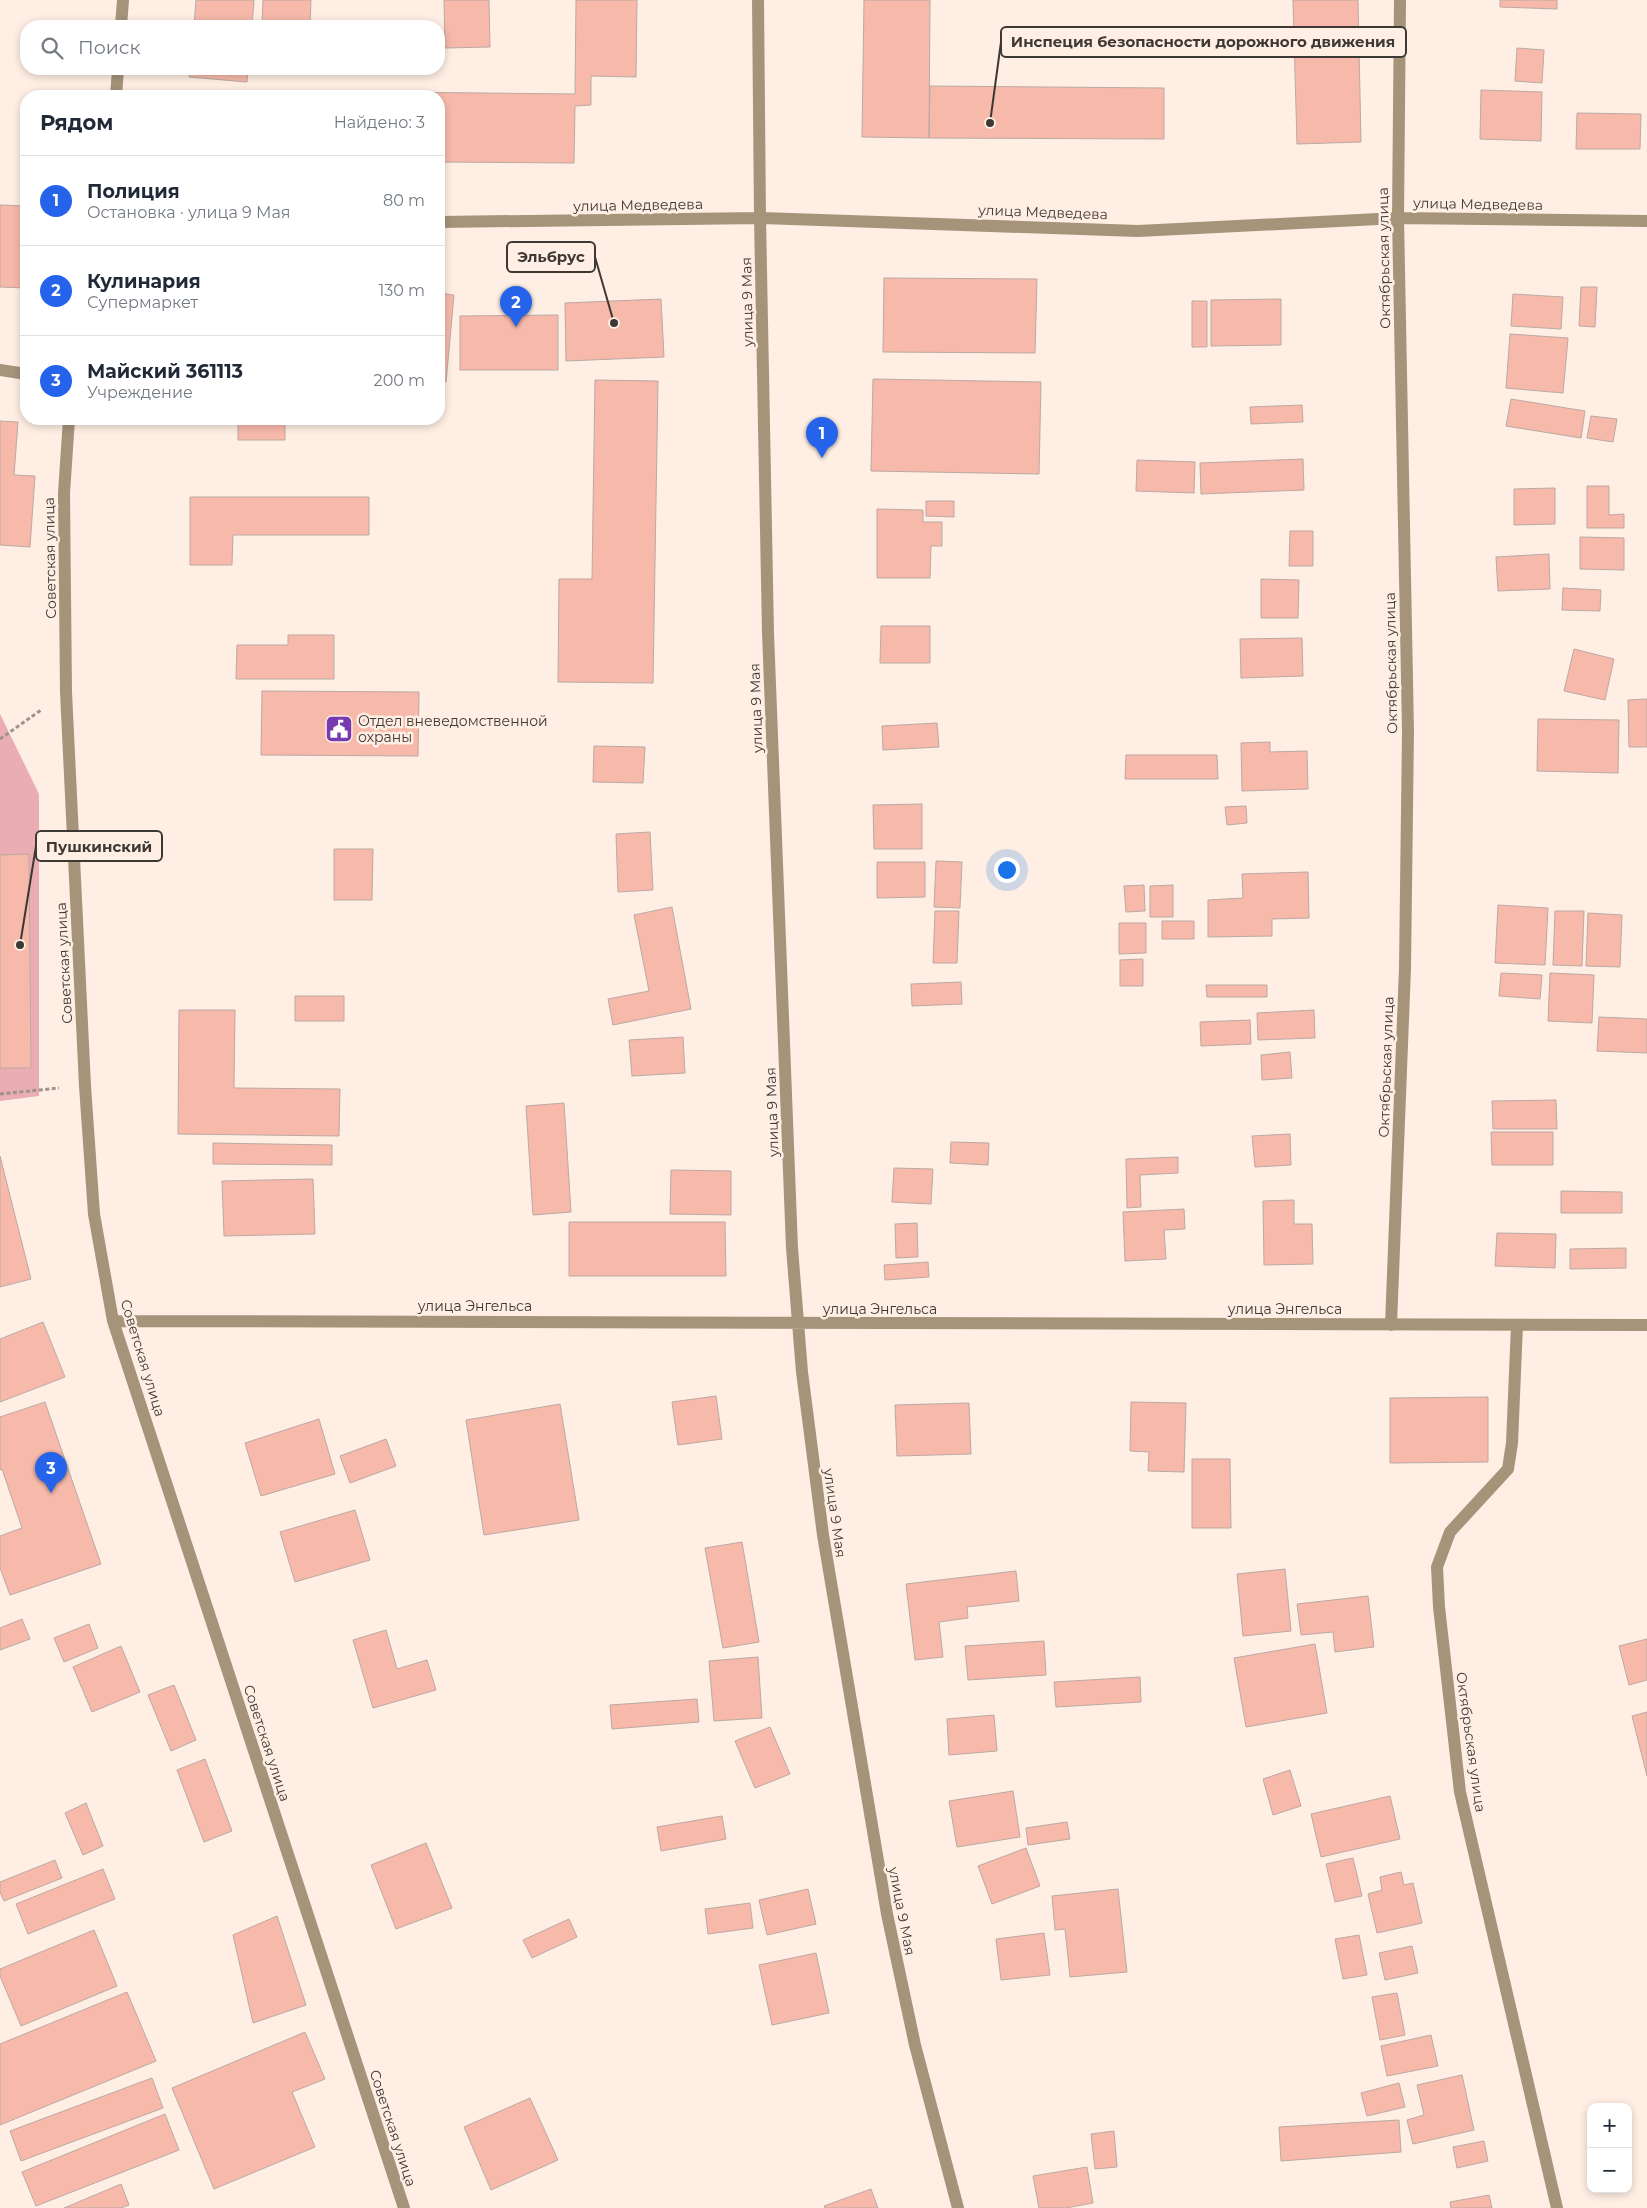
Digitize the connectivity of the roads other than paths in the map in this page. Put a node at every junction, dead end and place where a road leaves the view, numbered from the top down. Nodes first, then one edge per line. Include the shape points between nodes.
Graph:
1 (123, 0) edge
2 (758, 0) edge
3 (1400, 0) edge
4 (121, 20) edge
5 (118, 75) edge
6 (116, 90) edge
7 (760, 218) junction
8 (1398, 218) junction
9 (445, 222) edge
10 (1647, 222) edge
11 (0, 370) edge
12 (20, 373) edge
13 (69, 425) edge
14 (113, 1321) junction
15 (798, 1323) junction
16 (1647, 1324) edge
17 (1392, 1325) junction
18 (1517, 1325) junction
19 (404, 2208) edge
20 (958, 2208) edge
21 (1557, 2208) edge

1 - 4 street
2 - 7 street, улица 9 Мая
3 - 8 street, Октябрьская улица
5 - 6 street
7 - 8 street, улица Медведева via 1138,231
7 - 9 street, улица Медведева
7 - 15 street, улица 9 Мая via 768,632 792,1248
8 - 10 street, улица Медведева
8 - 17 street, Октябрьская улица via 1408,741 1405,968
11 - 12 street
13 - 14 street, Советская улица via 64,493 66,692 85,1086 94,1214
14 - 15 street, улица Энгельса
14 - 19 street, Советская улица
15 - 17 street, улица Энгельса
15 - 20 street, улица 9 Мая via 822,1535 885,1905 914,2045
16 - 18 street, улица Энгельса
17 - 18 street, улица Энгельса
18 - 21 street, Октябрьская улица via 1508,1469 1450,1532 1438,1567 1439,1607 1460,1792

